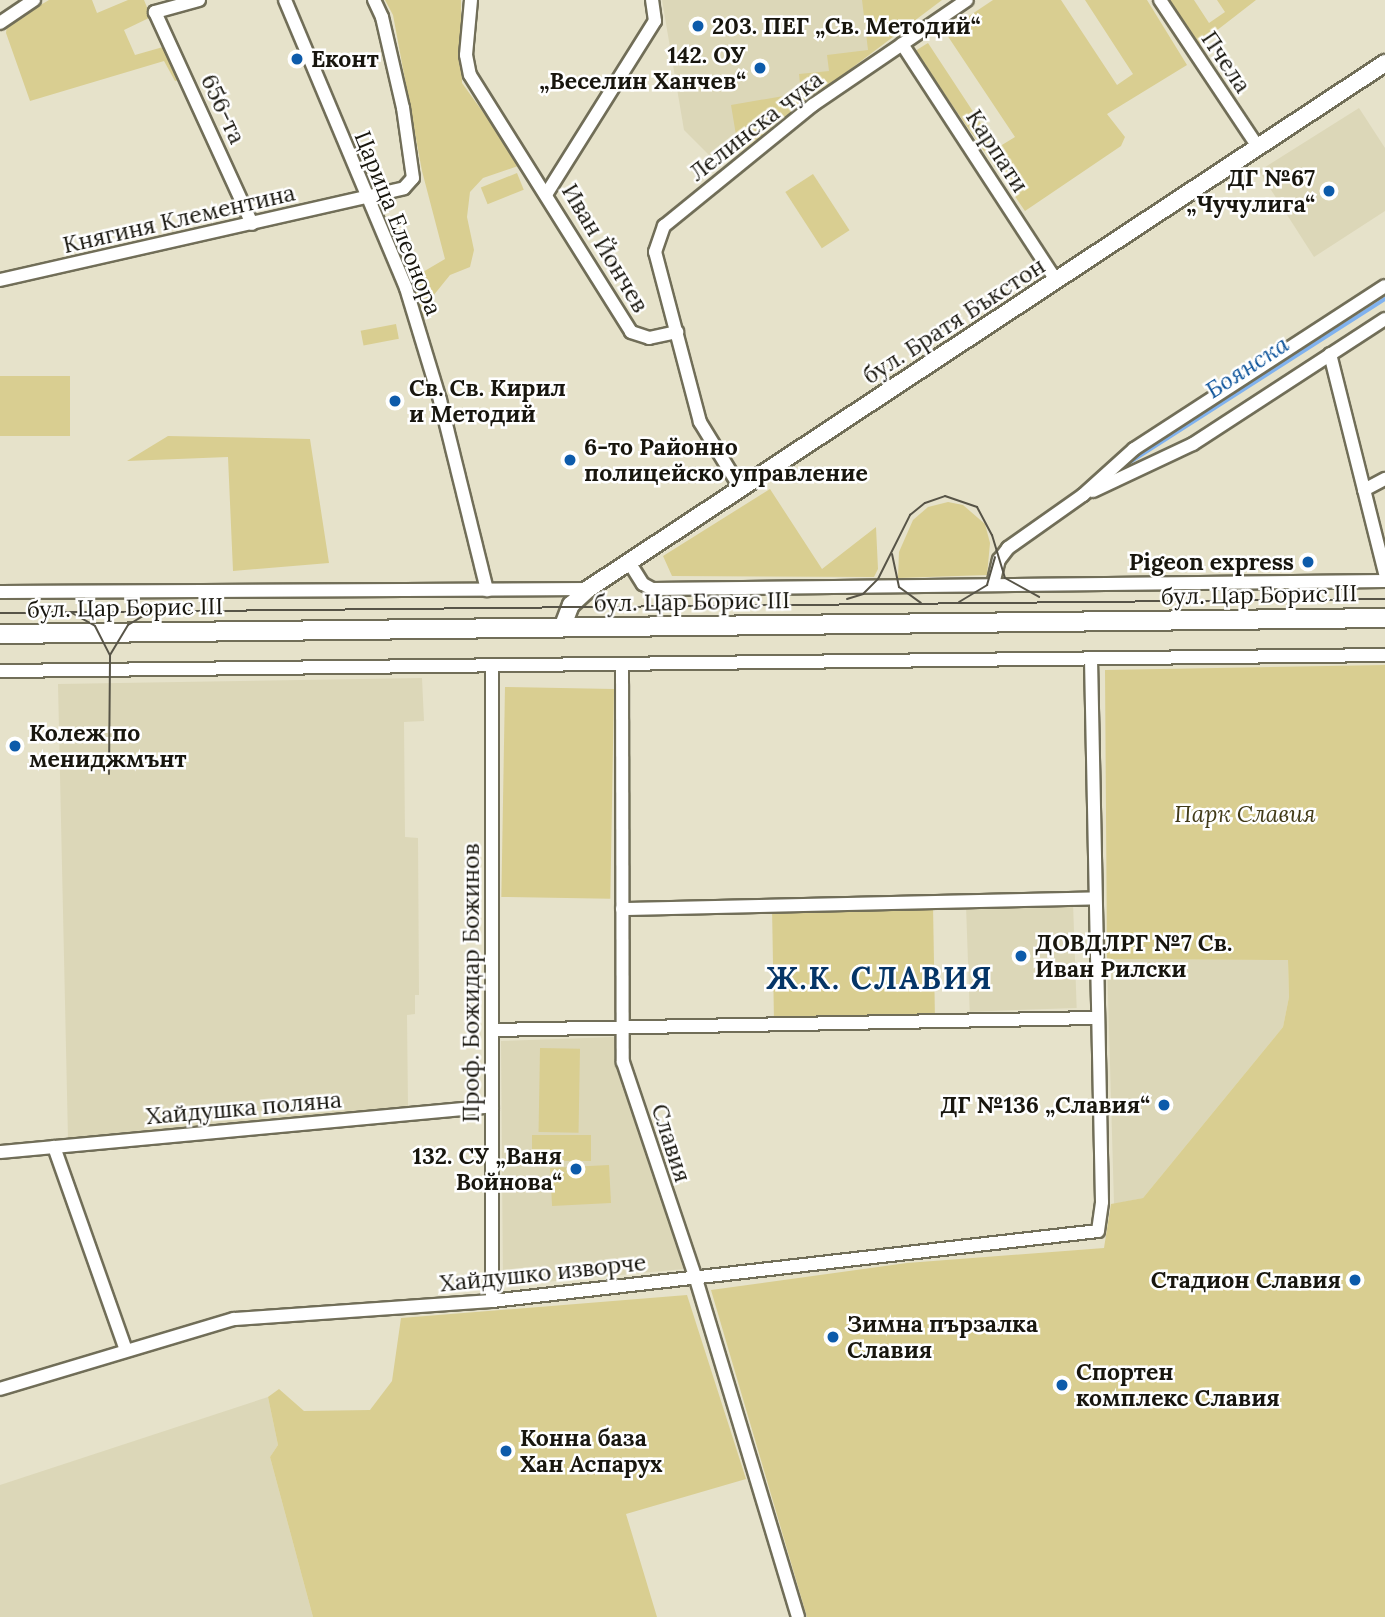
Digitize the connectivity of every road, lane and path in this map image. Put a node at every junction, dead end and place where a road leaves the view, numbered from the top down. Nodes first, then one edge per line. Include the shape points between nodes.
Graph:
1 (34, 0) edge
2 (199, 0) edge
3 (285, 0) edge
4 (374, 0) edge
5 (471, 0) edge
6 (652, 0) edge
7 (967, 0) edge
8 (1160, 0) edge
9 (0, 23) edge
10 (902, 44) junction
11 (1385, 63) edge
12 (1258, 147) junction
13 (547, 193) junction
14 (366, 198) junction
15 (252, 224) junction
16 (0, 280) edge
17 (1056, 280) junction
18 (1385, 286) edge
19 (1385, 319) edge
20 (677, 332) junction
21 (1330, 354) junction
22 (1385, 479) edge
23 (741, 489) junction
24 (1364, 489) junction
25 (1083, 495) junction
26 (629, 562) junction
27 (1385, 573) edge
28 (1385, 580) edge
29 (993, 584) junction
30 (588, 589) junction
31 (486, 590) junction
32 (0, 592) edge
33 (1385, 618) edge
34 (562, 628) junction
35 (0, 634) edge
36 (1385, 655) edge
37 (1091, 659) junction
38 (622, 664) junction
39 (492, 666) junction
40 (0, 671) edge
41 (1095, 898) junction
42 (622, 909) junction
43 (1097, 1018) junction
44 (623, 1029) junction
45 (492, 1030) junction
46 (492, 1106) junction
47 (54, 1147) junction
48 (0, 1152) edge
49 (696, 1279) junction
50 (492, 1301) junction
51 (126, 1350) junction
52 (0, 1389) edge
53 (798, 1617) edge

1 - 9 street
2 - 15 street, 656-та via 155,12
3 - 14 street, Царица Елеонора
4 - 14 street, Княгиня Клементина via 403,108 413,178 404,188
5 - 13 street, Иван Йончев via 466,55 470,75
6 - 13 street via 655,21
7 - 10 street, Лелинска чука
8 - 12 street, Пчела
10 - 17 street, Карпати
10 - 20 street, Лелинска чука via 813,104 664,226 655,252
11 - 12 street, бул. Братя Бъкстон
12 - 17 street, бул. Братя Бъкстон
13 - 20 street, Иван Йончев via 631,332 649,338
14 - 15 street, Княгиня Клементина
14 - 31 street, Царица Елеонора via 406,288 439,397
15 - 16 street, Княгиня Клементина
17 - 23 street, бул. Братя Бъкстон
18 - 25 street via 1134,449
19 - 21 street
20 - 23 street via 700,422
21 - 24 street
21 - 25 street via 1193,444
22 - 24 street
23 - 26 street, бул. Братя Бъкстон
24 - 27 street
25 - 29 street via 1008,548 999,560
26 - 29 street, бул. Цар Борис III via 643,584 652,589
26 - 30 street, бул. Братя Бъкстон
28 - 29 street, бул. Цар Борис III
30 - 31 street, бул. Цар Борис III
30 - 34 street, бул. Братя Бъкстон via 569,608
31 - 32 street, бул. Цар Борис III
33 - 34 main road, бул. Цар Борис III
34 - 35 main road, бул. Цар Борис III
36 - 37 street
37 - 38 street
37 - 41 street
38 - 39 street
38 - 42 street, Славия
39 - 40 street
39 - 45 street, Проф. Божидар Божинов
41 - 42 street
41 - 43 street
42 - 44 street, Славия
43 - 44 street
43 - 49 street, Хайдушко изворче via 1102,1202 1098,1231
44 - 45 street
44 - 49 street, Славия via 623,1062
45 - 46 street, Проф. Божидар Божинов
46 - 47 street, Хайдушка поляна
46 - 50 street, Проф. Божидар Божинов
47 - 48 street, Хайдушка поляна
47 - 51 street
49 - 50 street, Хайдушко изворче
49 - 53 street, Славия
50 - 51 street, Хайдушко изворче via 234,1319
51 - 52 street, Хайдушко изворче

